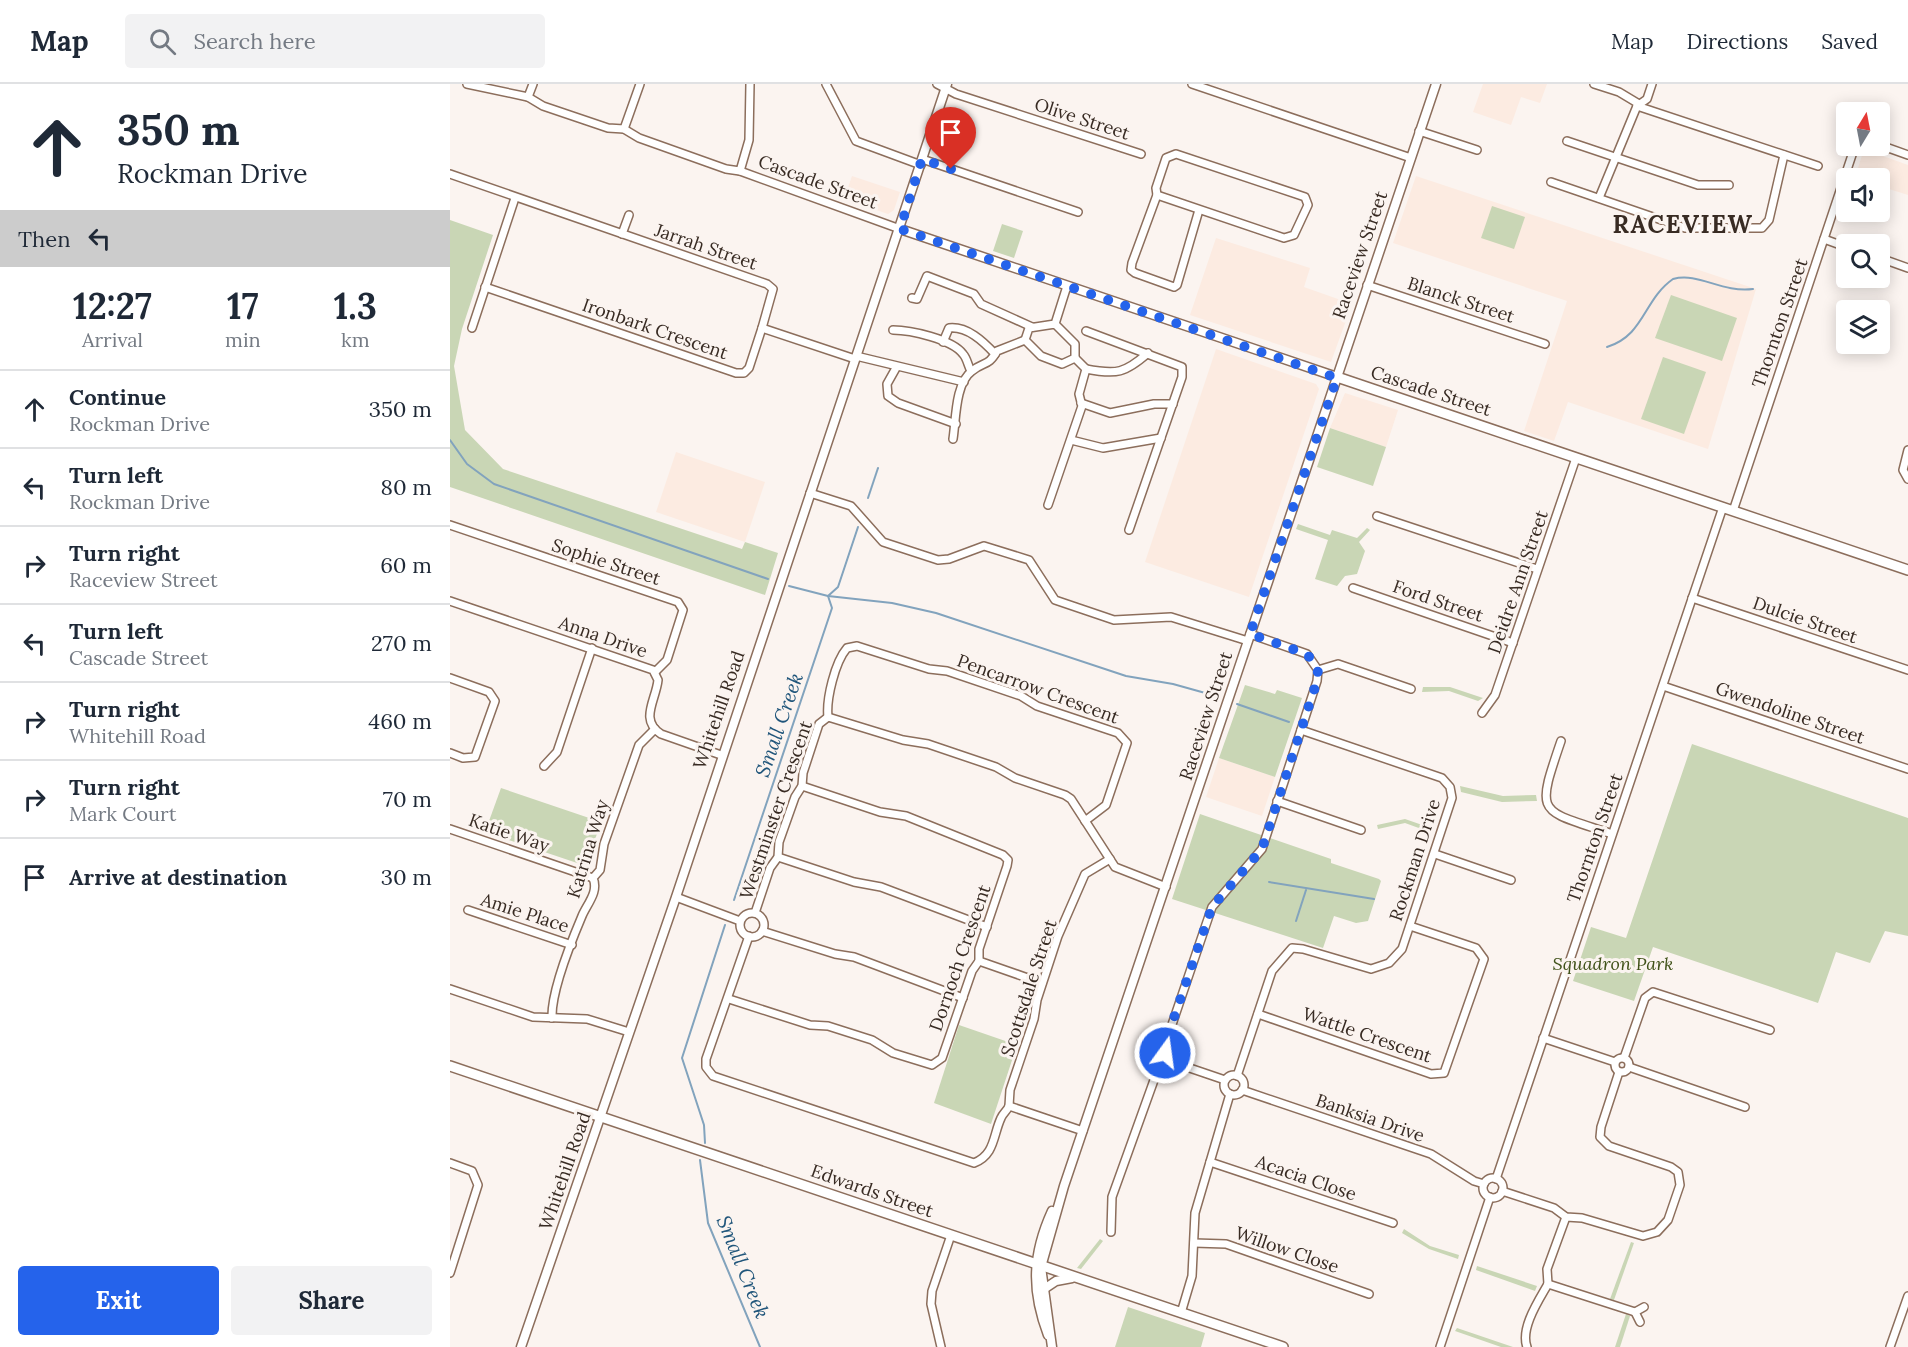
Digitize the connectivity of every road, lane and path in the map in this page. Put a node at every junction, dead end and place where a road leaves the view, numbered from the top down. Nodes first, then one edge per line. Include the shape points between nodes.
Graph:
1 (467, 84) edge
2 (533, 84) edge
3 (640, 84) edge
4 (750, 84) edge
5 (826, 84) edge
6 (1192, 84) edge
7 (1436, 84) edge
8 (1594, 84) edge
9 (1652, 84) edge
10 (944, 85) edge
11 (528, 97) junction
12 (1638, 105) junction
13 (624, 129) junction
14 (1419, 131) junction
15 (1567, 141) dead end
16 (1890, 149) edge
17 (1478, 150) dead end
18 (1141, 154) dead end
19 (1784, 155) junction
20 (1908, 155) edge
21 (1853, 156) edge
22 (1614, 157) junction
23 (1411, 158) junction
24 (922, 162) junction
25 (1818, 166) dead end
26 (740, 171) junction
27 (450, 174) edge
28 (1551, 182) dead end
29 (1729, 185) dead end
30 (1157, 195) junction
31 (515, 198) junction
32 (1599, 198) junction
33 (1199, 210) junction
34 (1078, 212) dead end
35 (629, 215) dead end
36 (900, 229) junction
37 (622, 234) junction
38 (1824, 239) junction
39 (1836, 243) edge
40 (1890, 262) edge
41 (1908, 268) edge
42 (1367, 285) junction
43 (1066, 286) junction
44 (485, 287) junction
45 (912, 298) dead end
46 (1055, 324) junction
47 (1032, 327) junction
48 (471, 328) dead end
49 (762, 328) junction
50 (893, 330) dead end
51 (1086, 332) dead end
52 (1025, 340) junction
53 (943, 342) junction
54 (1545, 344) dead end
55 (1149, 353) junction
56 (995, 354) junction
57 (855, 358) junction
58 (1075, 358) junction
59 (896, 368) junction
60 (1086, 369) junction
61 (971, 371) junction
62 (1337, 378) junction
63 (964, 382) junction
64 (1081, 403) junction
65 (1173, 404) junction
66 (956, 424) junction
67 (1161, 438) junction
68 (953, 439) dead end
69 (1071, 440) junction
70 (1908, 450) edge
71 (1576, 458) junction
72 (1908, 479) edge
73 (810, 493) junction
74 (1048, 505) dead end
75 (1723, 507) junction
76 (1733, 511) junction
77 (1377, 516) dead end
78 (450, 525) edge
79 (1129, 530) dead end
80 (1537, 569) junction
81 (1908, 570) edge
82 (1353, 588) dead end
83 (1692, 598) junction
84 (450, 601) edge
85 (1249, 638) junction
86 (1513, 643) junction
87 (592, 648) junction
88 (1318, 669) junction
89 (1908, 670) edge
90 (655, 672) junction
91 (450, 678) edge
92 (1663, 686) junction
93 (1411, 688) dead end
94 (1482, 713) dead end
95 (828, 717) junction
96 (655, 729) junction
97 (1301, 730) junction
98 (1561, 741) dead end
99 (450, 753) edge
100 (722, 755) junction
101 (544, 766) dead end
102 (1908, 769) edge
103 (802, 786) junction
104 (1276, 801) junction
105 (1085, 821) junction
106 (450, 829) edge
107 (1361, 830) dead end
108 (1612, 834) junction
109 (1435, 854) junction
110 (778, 857) junction
111 (1110, 859) junction
112 (593, 878) junction
113 (1511, 880) dead end
114 (1166, 887) junction
115 (676, 897) junction
116 (468, 910) dead end
117 (755, 914) junction
118 (740, 921) junction
119 (1410, 926) junction
120 (987, 927) junction
121 (762, 931) junction
122 (749, 936) junction
123 (572, 945) junction
124 (979, 961) junction
125 (1042, 983) junction
126 (450, 989) edge
127 (963, 998) junction
128 (729, 999) junction
129 (1258, 1014) junction
130 (552, 1018) junction
131 (1770, 1030) dead end
132 (629, 1032) junction
133 (1543, 1038) junction
134 (1167, 1058) junction
135 (1624, 1058) junction
136 (1615, 1062) junction
137 (450, 1066) edge
138 (1629, 1067) junction
139 (1619, 1072) junction
140 (1237, 1076) junction
141 (1225, 1080) junction
142 (1242, 1090) junction
143 (1230, 1094) junction
144 (1009, 1106) junction
145 (1745, 1107) dead end
146 (601, 1118) junction
147 (1083, 1131) junction
148 (1210, 1162) junction
149 (450, 1163) edge
150 (1496, 1179) junction
151 (1484, 1184) junction
152 (1502, 1191) junction
153 (1490, 1197) junction
154 (1566, 1217) junction
155 (1393, 1223) dead end
156 (1111, 1232) dead end
157 (951, 1235) junction
158 (1194, 1243) junction
159 (1038, 1265) junction
160 (450, 1273) edge
161 (1072, 1278) junction
162 (1548, 1284) junction
163 (1044, 1289) junction
164 (1369, 1294) dead end
165 (1908, 1296) edge
166 (1644, 1307) dead end
167 (1635, 1312) junction
168 (1181, 1313) junction
169 (1640, 1322) dead end
170 (1262, 1344) edge
171 (1052, 1346) edge
172 (521, 1347) edge
173 (941, 1347) edge
174 (1283, 1347) edge
175 (1440, 1347) edge
176 (1527, 1347) edge
177 (1890, 1347) edge

1 - 11 street, Cascade Street
2 - 11 street
3 - 13 street
4 - 26 street via 749,140
5 - 24 street via 856,141
6 - 23 street
7 - 14 street, Raceview Street
8 - 12 street via 1619,92
9 - 12 street via 1647,99
10 - 18 street, Olive Street
10 - 24 street, Whitehill Road
11 - 13 street, Cascade Street via 597,124
12 - 19 street
12 - 22 street
13 - 26 street, Cascade Street via 639,138
14 - 17 street
14 - 23 street, Raceview Street
15 - 22 street
16 - 20 street
19 - 25 street
19 - 32 street via 1769,220 1762,228 1684,228
21 - 38 street, Thornton Street
22 - 29 street via 1698,185
22 - 32 street
23 - 42 street, Raceview Street
24 - 34 street
24 - 36 street, Whitehill Road
26 - 36 street, Cascade Street
27 - 31 street, Jarrah Street
28 - 32 street
30 - 33 street
30 - 33 street via 1131,270 1174,287
30 - 33 street via 1166,158 1176,154 1308,201 1302,222 1290,238
31 - 37 street, Jarrah Street
31 - 44 street
35 - 37 street
36 - 43 street, Cascade Street
36 - 57 street, Whitehill Road
37 - 49 street, Jarrah Street via 767,284 773,289
38 - 39 street
38 - 76 street, Thornton Street
40 - 41 street
42 - 54 street, Blanck Street
42 - 62 street, Raceview Street
43 - 46 street
43 - 62 street, Cascade Street
44 - 48 street
44 - 49 street, Ironbark Crescent via 736,373 744,373 748,368
45 - 47 street via 917,299 927,276 974,294 981,304
46 - 47 street
46 - 58 street via 1075,344
47 - 52 street
49 - 57 street
50 - 53 street via 912,330
51 - 55 street
52 - 56 street
52 - 58 street via 1041,356 1062,364
53 - 56 street via 949,328 958,327 983,341
53 - 61 street via 963,352
55 - 60 street via 1129,370 1108,374
55 - 65 street via 1182,367
56 - 61 street via 990,363
57 - 59 street
57 - 73 street, Whitehill Road
58 - 60 street
59 - 63 street
59 - 66 street via 887,384 888,396
60 - 64 street via 1079,394
61 - 63 street
62 - 71 main road, Cascade Street
62 - 85 street, Raceview Street
63 - 66 street
64 - 65 street via 1110,412
64 - 69 street
65 - 67 street
66 - 68 street
67 - 69 street via 1103,448
67 - 79 street
69 - 74 street
70 - 72 street via 1903,470
71 - 75 main road, Cascade Street
71 - 80 street, Deidre Ann Street
73 - 85 street via 850,506 883,542 938,560 984,546 1029,560 1055,600 1094,614 1114,620 1171,617
73 - 100 street, Whitehill Road
75 - 76 main road, Cascade Street
75 - 83 street, Thornton Street
76 - 81 main road, Cascade Street
77 - 80 street
78 - 90 street, Sophie Street via 678,602 683,610 667,660
80 - 86 street, Deidre Ann Street
82 - 86 street, Ford Street
83 - 89 street, Dulcie Street
83 - 92 street, Thornton Street
84 - 87 street, Anna Drive
85 - 88 street via 1307,654
85 - 114 street, Raceview Street
86 - 94 street, Deidre Ann Street via 1495,695
87 - 90 street, Anna Drive
87 - 101 street via 557,752
88 - 93 street via 1338,664
88 - 97 street
90 - 96 street, Anna Drive via 658,685 649,714
91 - 99 street via 489,692 495,701 475,757
92 - 102 street, Gwendoline Street
92 - 108 street, Thornton Street
95 - 103 street, Westminster Crescent via 819,724 803,771
95 - 105 street, Westminster Crescent via 996,767 1015,778 1065,795
95 - 105 street, Pencarrow Crescent via 827,700 841,658 847,648 857,646 947,671 1118,733 1127,743 1106,805
96 - 100 street
96 - 112 street, Katrina Way via 639,745 603,843 600,870
97 - 104 street
97 - 109 street, Rockman Drive via 1442,778 1450,787 1452,798
98 - 108 street via 1546,786 1546,804 1554,814
100 - 115 street, Whitehill Road
103 - 110 street, Westminster Crescent via 779,842
103 - 120 street, Dornoch Crescent via 880,812 906,816 1003,855 1007,866
104 - 107 street
104 - 134 street via 1262,849 1212,907 1166,1041
105 - 111 street, Westminster Crescent
106 - 112 street, Katie Way
108 - 133 street, Thornton Street
109 - 113 street
109 - 119 street, Rockman Drive
110 - 117 street, Westminster Crescent via 770,868
110 - 120 street via 881,887
111 - 114 street, Westminster Crescent via 1121,872
111 - 125 street, Scottsdale Street via 1091,869 1081,881
112 - 123 street, Katrina Way via 596,883 592,899
114 - 147 street, Raceview Street
115 - 118 street
115 - 132 street, Whitehill Road
116 - 123 street, Amie Place
117 - 118 street via 747,914
117 - 121 street via 763,920
118 - 122 street via 742,932
119 - 129 street, Rockman Drive via 1402,949 1389,963 1371,969 1292,948 1272,971
119 - 129 street, Wattle Crescent via 1476,948 1484,959 1444,1073 1431,1074
120 - 124 street, Dornoch Crescent
121 - 122 street
121 - 127 street via 863,960
122 - 128 street
123 - 130 street, Katrina Way via 553,997
124 - 125 street
124 - 127 street, Dornoch Crescent
125 - 144 street, Scottsdale Street via 1010,1090
126 - 130 street via 533,1017
127 - 128 street, Dornoch Crescent via 942,1058 932,1065 893,1053 872,1040
128 - 144 street via 706,1059 708,1072 721,1080 974,1163 983,1160 990,1150 1001,1115
129 - 140 street, Rockman Drive
130 - 132 street via 587,1019
131 - 135 street via 1653,992 1645,998
132 - 146 street, Whitehill Road
133 - 136 street
133 - 150 street, Thornton Street
134 - 141 street
134 - 156 street via 1158,1069 1112,1197
135 - 136 street
135 - 138 street
136 - 139 street
137 - 146 main road, Edwards Street
138 - 139 street
138 - 145 street
139 - 154 street via 1601,1127 1602,1141 1678,1172 1681,1180 1671,1212 1662,1228 1643,1236
140 - 141 street
140 - 142 street via 1242,1080
141 - 143 street via 1224,1087
142 - 143 street
142 - 151 street, Banksia Drive via 1437,1156
143 - 148 street
144 - 147 street
146 - 157 main road, Edwards Street
146 - 172 street, Whitehill Road
147 - 159 street, Raceview Street
148 - 155 street, Acacia Close
148 - 158 street via 1195,1213
149 - 160 street via 472,1171 478,1185
150 - 151 street
150 - 152 street
151 - 153 street via 1484,1192
152 - 153 street
152 - 154 street via 1554,1208
153 - 175 street
154 - 162 street via 1547,1269
157 - 159 main road, Edwards Street
157 - 173 street via 932,1291 931,1304
158 - 164 street, Willow Close via 1226,1244
158 - 168 street via 1192,1276
159 - 161 main road, Edwards Street
159 - 163 street
159 - 171 street via 1042,1321
161 - 163 street via 1056,1281
161 - 168 main road, Edwards Street
162 - 167 street
162 - 176 street via 1538,1299 1526,1335
163 - 171 street
165 - 177 street
166 - 167 street
167 - 169 street
168 - 170 main road, Edwards Street
170 - 174 main road, Edwards Street

